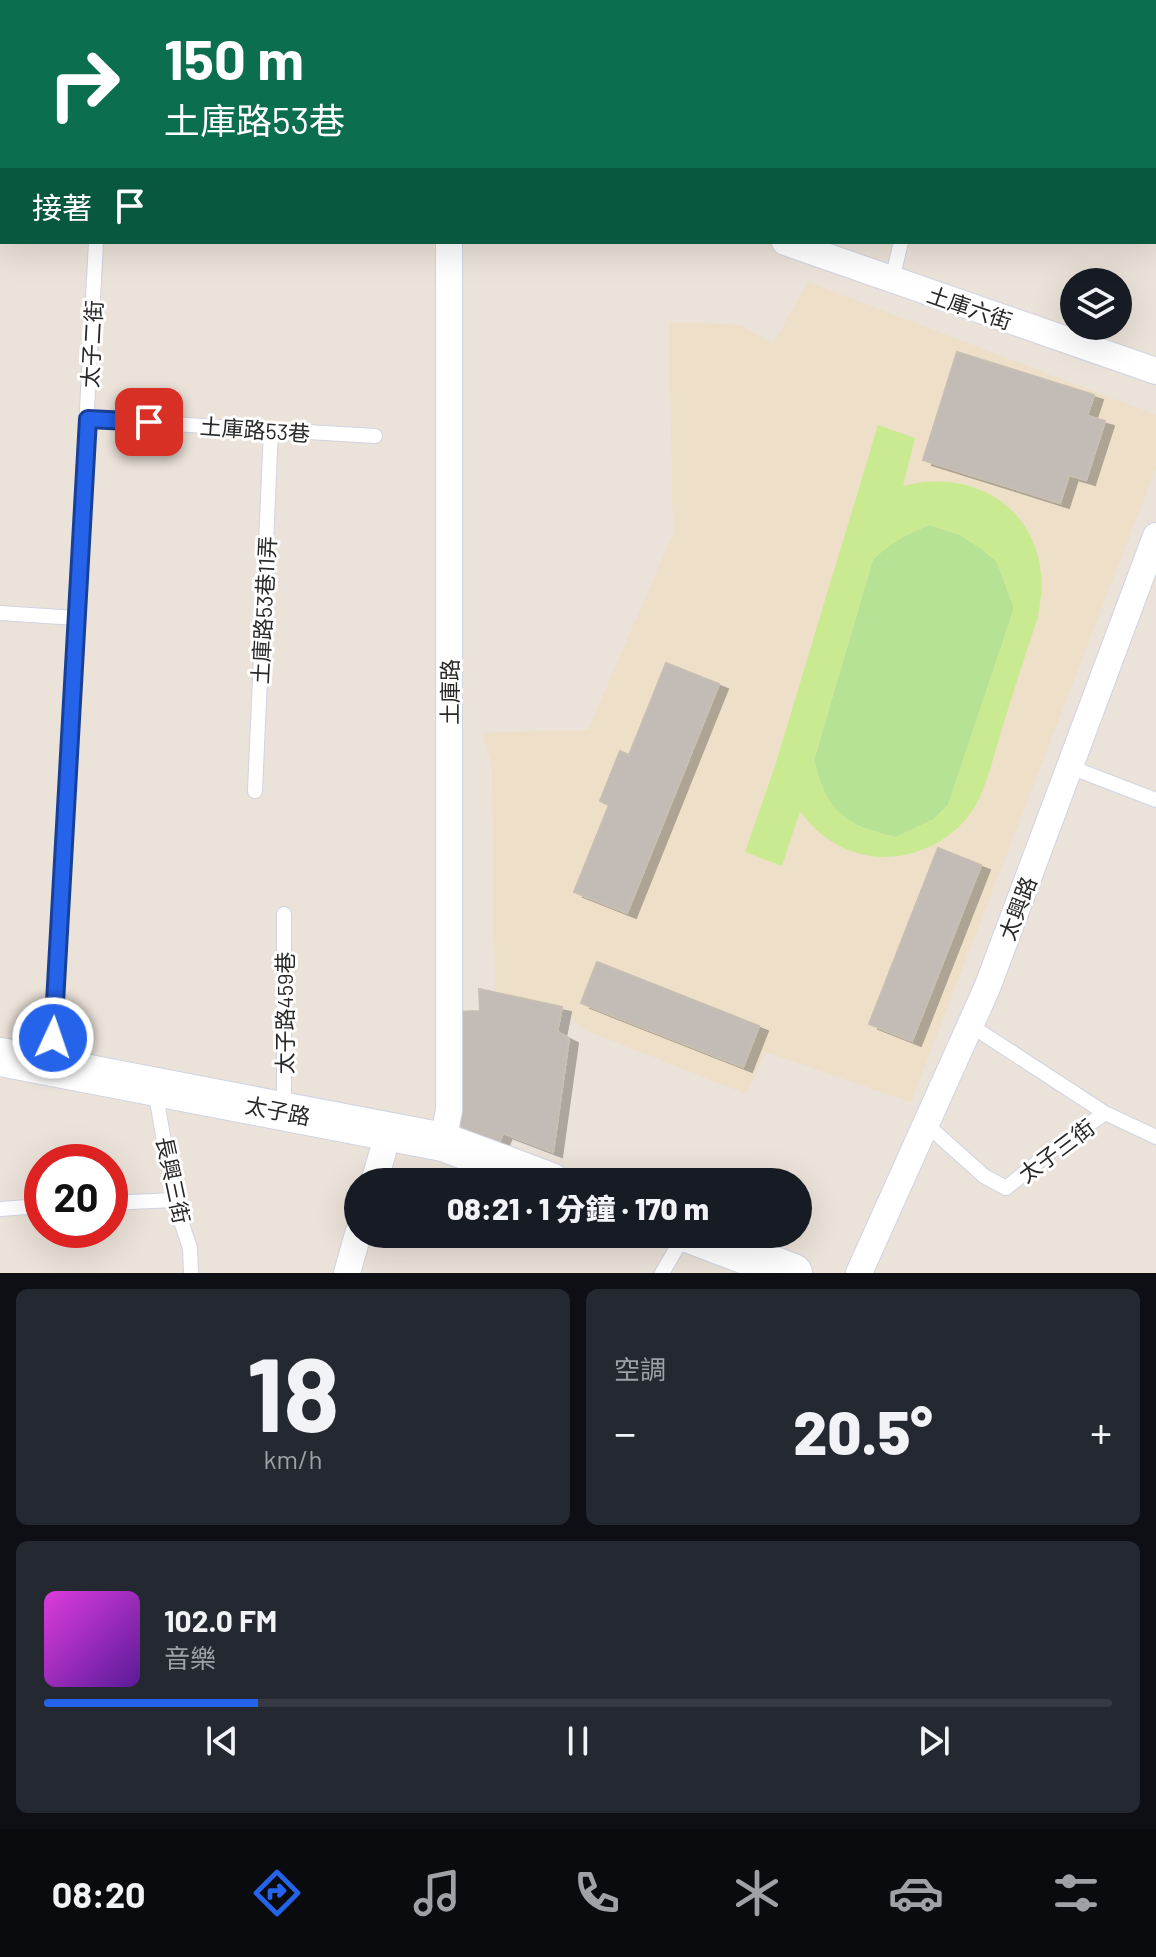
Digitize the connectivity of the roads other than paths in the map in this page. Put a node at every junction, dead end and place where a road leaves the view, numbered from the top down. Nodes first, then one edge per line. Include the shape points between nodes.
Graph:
1 (96, 244) edge
2 (449, 244) edge
3 (791, 244) edge
4 (901, 244) edge
5 (892, 280) junction
6 (1156, 371) edge
7 (88, 419) junction
8 (271, 430) junction
9 (375, 436) dead end
10 (1156, 536) edge
11 (0, 613) edge
12 (76, 618) junction
13 (1070, 767) junction
14 (255, 791) dead end
15 (1156, 800) edge
16 (284, 914) dead end
17 (970, 1025) junction
18 (0, 1057) edge
19 (52, 1068) junction
20 (155, 1088) junction
21 (284, 1112) junction
22 (1105, 1113) junction
23 (926, 1124) junction
24 (389, 1131) junction
25 (1156, 1137) edge
26 (443, 1142) junction
27 (378, 1168) edge
28 (513, 1168) edge
29 (174, 1200) junction
30 (128, 1202) edge
31 (24, 1207) edge
32 (0, 1209) edge
33 (354, 1248) edge
34 (679, 1248) edge
35 (726, 1248) edge
36 (191, 1273) edge
37 (347, 1273) edge
38 (662, 1273) edge
39 (793, 1273) edge
40 (859, 1273) edge

1 - 7 lane, 太子二街
2 - 26 street, 土庫路 via 449,1110
3 - 5 street, 土庫六街
4 - 5 lane
5 - 6 street, 土庫六街
7 - 8 lane, 土庫路53巷
7 - 12 lane, 太子二街
8 - 9 lane, 土庫路53巷
8 - 14 lane, 土庫路53巷11弄
10 - 13 street, 太興路
11 - 12 lane
12 - 19 lane, 太子二街
13 - 15 lane
13 - 17 street, 太興路
16 - 21 lane, 太子路459巷
17 - 22 lane
17 - 23 street, 太興路
18 - 19 street, 太子路
19 - 20 street, 太子路
20 - 21 street, 太子路
20 - 29 lane, 長興三街
21 - 24 street, 太子路
22 - 23 lane, 太子三街 via 1006,1188 984,1176
22 - 25 lane, 太子三街
23 - 40 street, 太興路
24 - 26 street, 太子路
24 - 27 street
26 - 28 street, 太子路
29 - 30 lane
29 - 36 lane, 長興三街 via 190,1248
31 - 32 lane
33 - 37 street
34 - 38 lane
35 - 39 street

